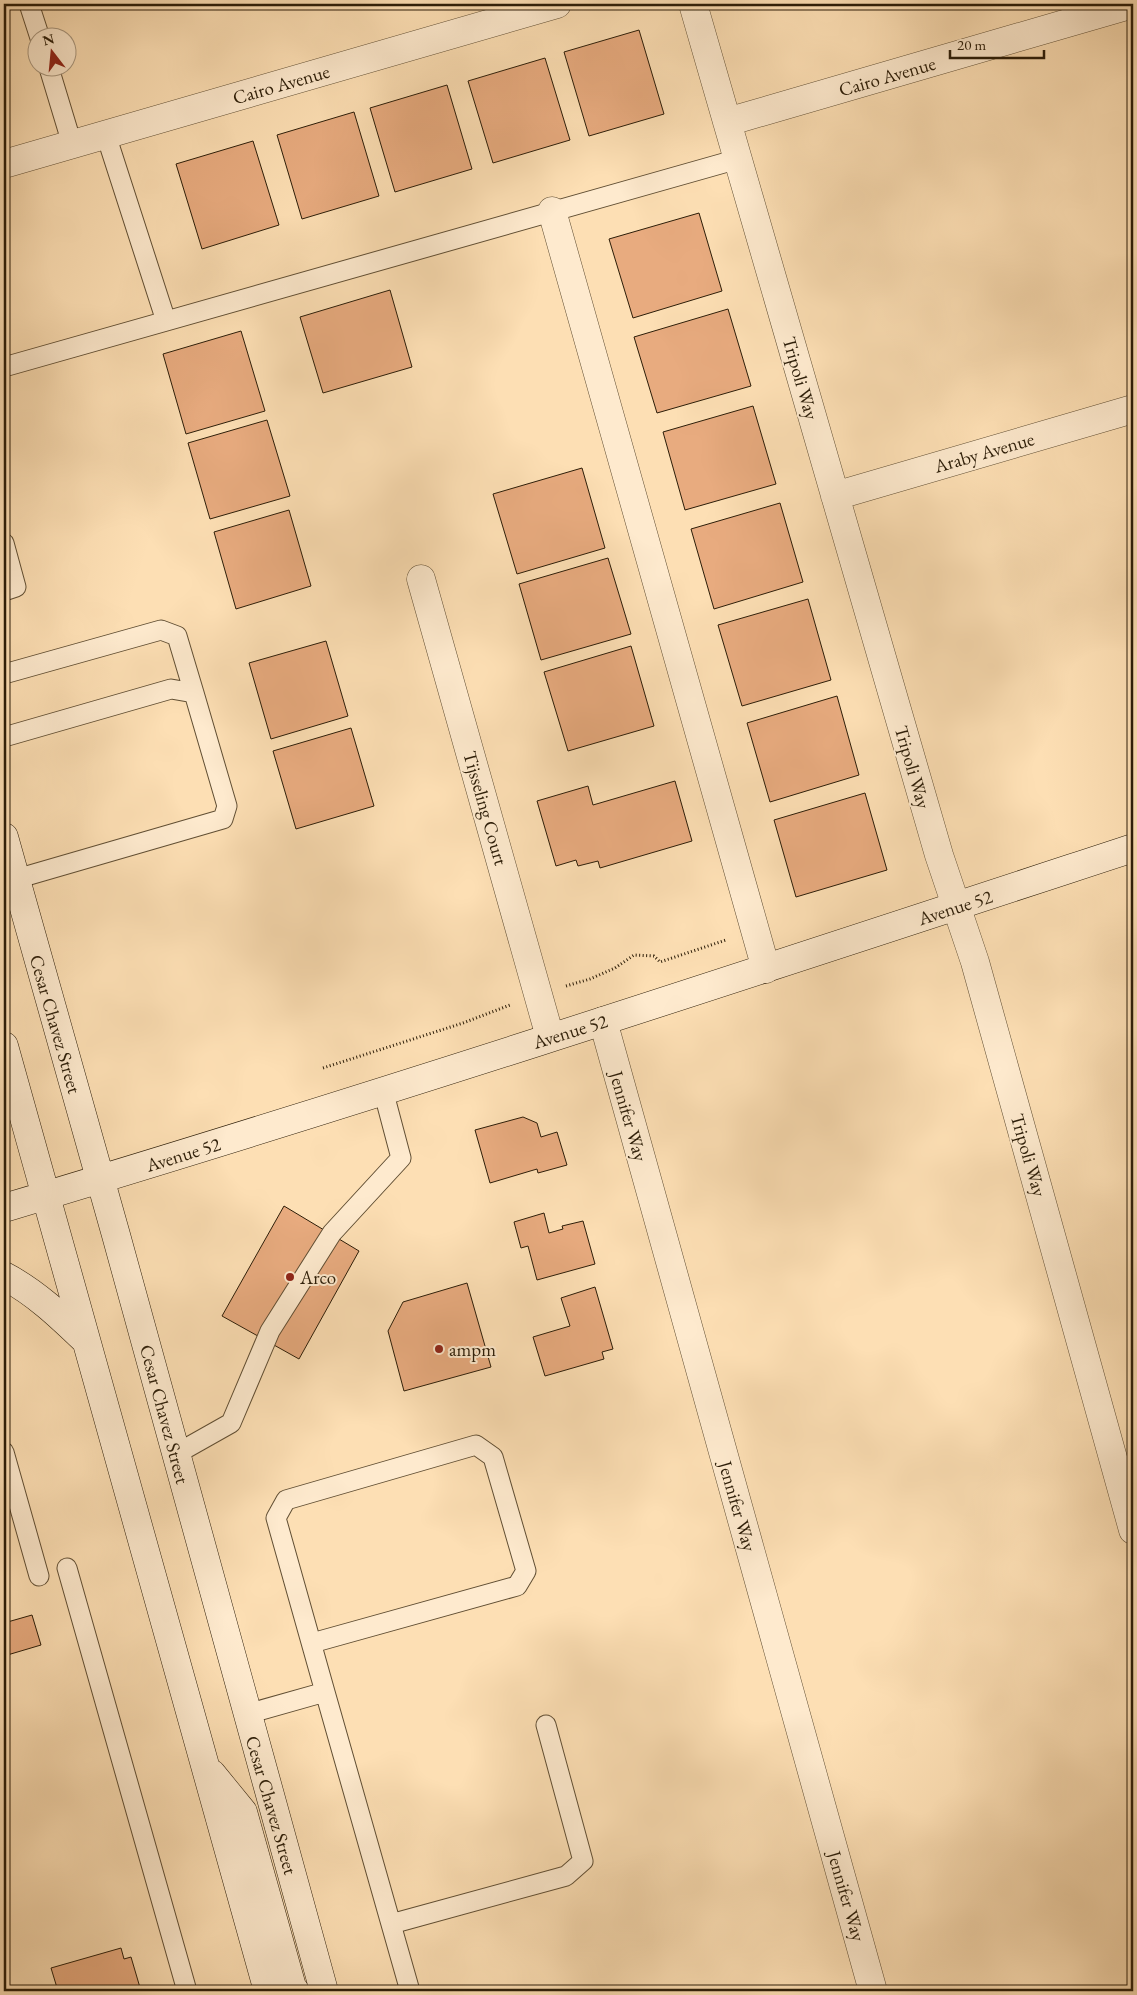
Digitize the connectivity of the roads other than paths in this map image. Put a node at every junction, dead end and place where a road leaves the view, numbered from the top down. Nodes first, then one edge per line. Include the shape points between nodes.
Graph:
1 (30, 4) edge
2 (558, 4) edge
3 (693, 4) edge
4 (1133, 4) edge
5 (37, 28) edge
6 (52, 78) edge
7 (727, 122) junction
8 (106, 135) junction
9 (72, 144) junction
10 (738, 158) junction
11 (4, 164) edge
12 (552, 211) junction
13 (166, 321) junction
14 (4, 367) edge
15 (1133, 409) edge
16 (835, 496) junction
17 (4, 543) edge
18 (421, 579) dead end
19 (4, 591) edge
20 (4, 674) edge
21 (194, 693) junction
22 (4, 737) edge
23 (4, 837) edge
24 (1133, 848) edge
25 (16, 879) junction
26 (956, 907) junction
27 (766, 969) junction
28 (603, 1021) junction
29 (550, 1037) junction
30 (4, 1046) edge
31 (383, 1090) junction
32 (100, 1179) junction
33 (45, 1195) junction
34 (4, 1208) edge
35 (4, 1276) edge
36 (86, 1340) junction
37 (4, 1452) edge
38 (176, 1454) junction
39 (1133, 1530) edge
40 (68, 1568) dead end
41 (39, 1576) dead end
42 (312, 1643) junction
43 (325, 1692) junction
44 (247, 1714) junction
45 (546, 1725) dead end
46 (204, 1765) junction
47 (391, 1924) junction
48 (187, 1991) edge
49 (268, 1991) edge
50 (295, 1991) edge
51 (324, 1991) edge
52 (410, 1991) edge
53 (873, 1991) edge

1 - 5 lane
2 - 8 street, Cairo Avenue
3 - 7 street, Tripoli Way
4 - 7 street, Cairo Avenue
6 - 9 lane
7 - 10 street, Tripoli Way
8 - 9 street, Cairo Avenue
8 - 13 lane
9 - 11 street, Cairo Avenue
10 - 12 lane
10 - 16 street, Tripoli Way
12 - 13 lane
12 - 27 street
13 - 14 lane
15 - 16 street, Araby Avenue
16 - 26 street, Tripoli Way via 938,856
17 - 19 lane via 16,587
18 - 29 street, Tijsseling Court
20 - 21 lane via 161,630 177,636
21 - 22 lane via 171,689
21 - 25 lane via 227,806 224,819
23 - 25 street, Cesar Chavez Street
24 - 26 street, Avenue 52
25 - 32 street, Cesar Chavez Street
26 - 27 street, Avenue 52
26 - 39 street, Tripoli Way via 975,962
27 - 28 street, Avenue 52
28 - 29 street, Avenue 52
28 - 53 street, Jennifer Way
29 - 31 street, Avenue 52
30 - 33 street
31 - 32 street, Avenue 52
31 - 38 lane via 401,1158 332,1233 270,1331 231,1423
32 - 33 street, Avenue 52
32 - 38 street, Cesar Chavez Street
33 - 34 street, Avenue 52
33 - 36 street
35 - 36 street via 52,1309
36 - 46 street
37 - 41 lane
38 - 44 street, Cesar Chavez Street
40 - 48 lane
42 - 42 lane via 276,1518 286,1500 476,1445 493,1457 526,1571 517,1586
42 - 43 lane
43 - 44 lane
43 - 47 lane
44 - 51 street, Cesar Chavez Street
45 - 47 lane via 583,1861 566,1876
46 - 49 street
46 - 50 street via 243,1812
47 - 52 lane

